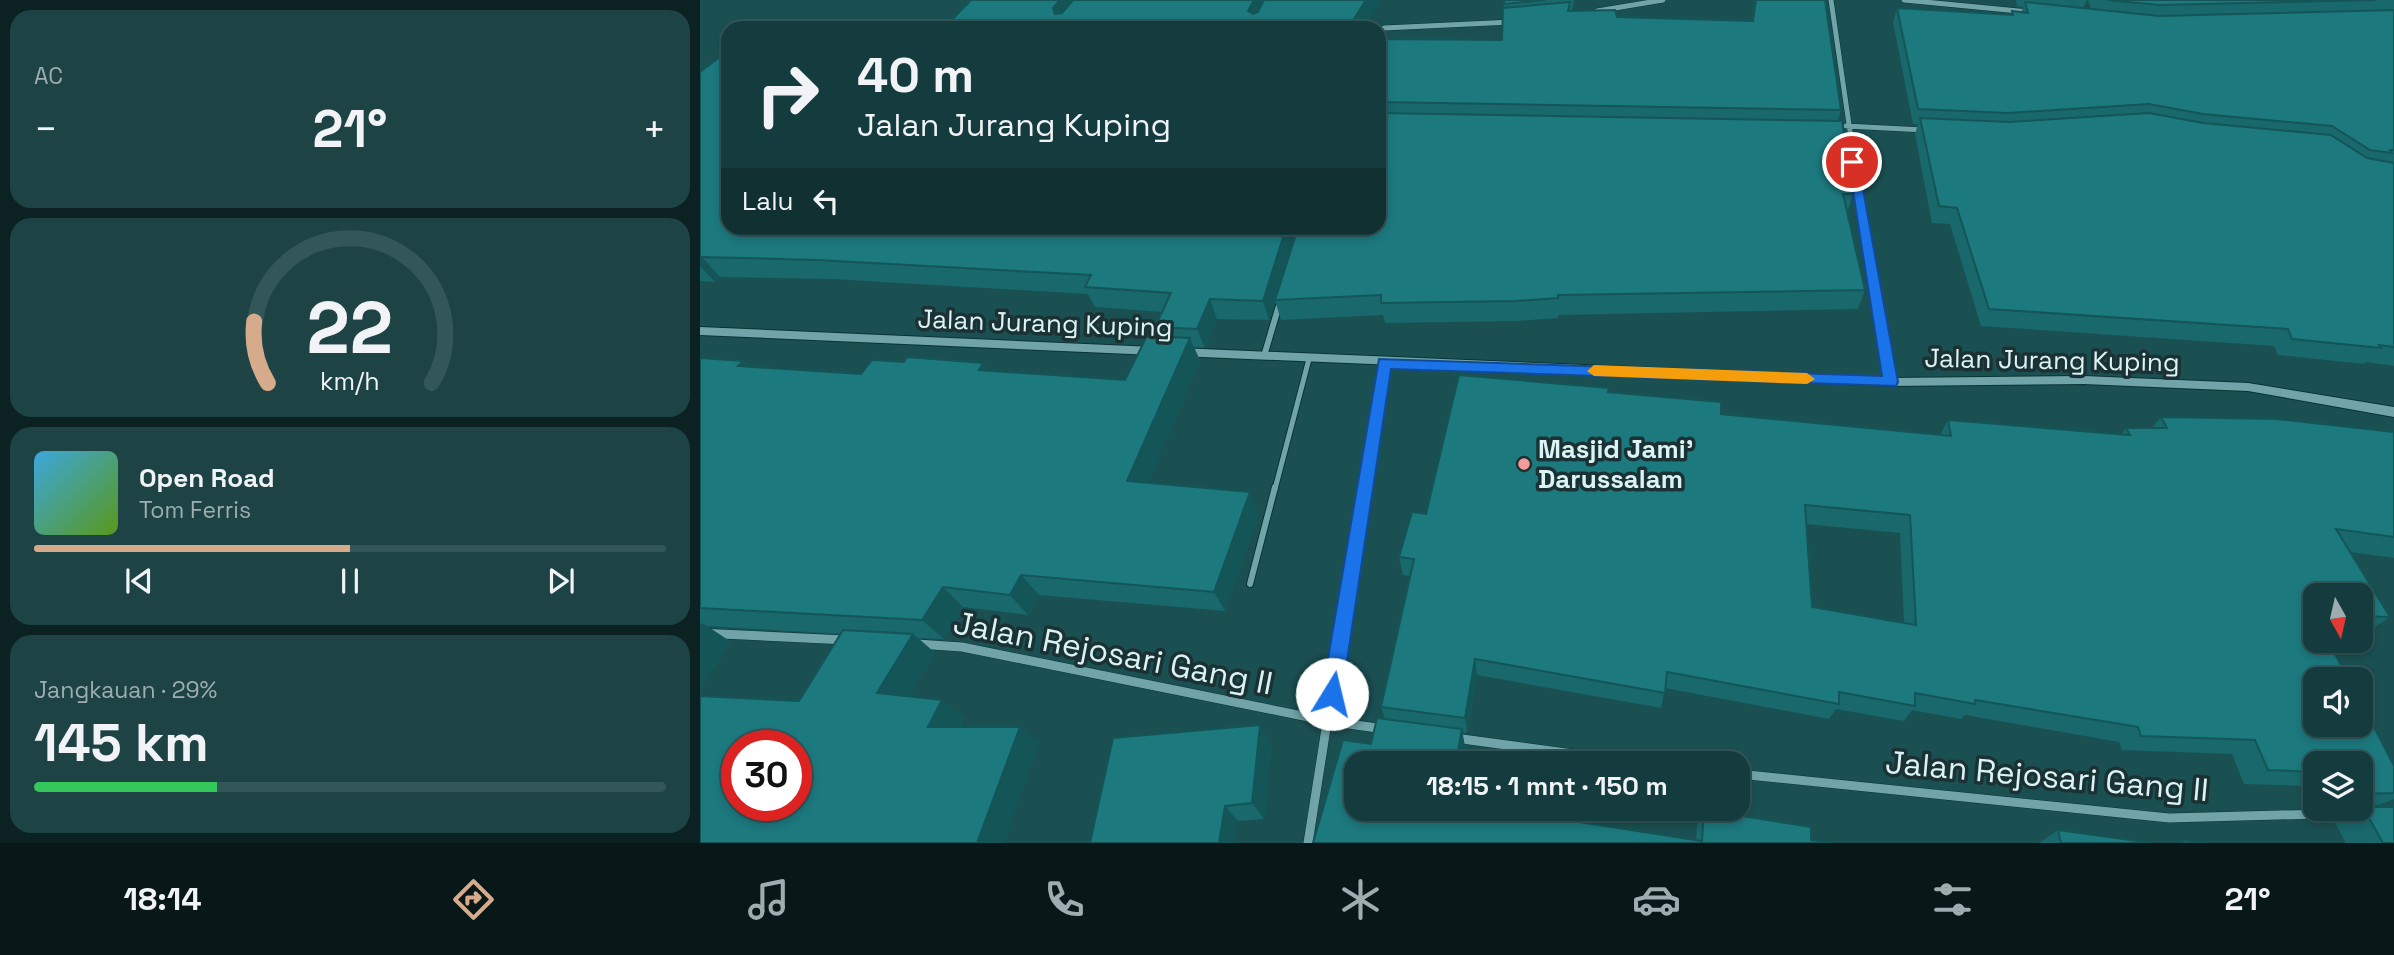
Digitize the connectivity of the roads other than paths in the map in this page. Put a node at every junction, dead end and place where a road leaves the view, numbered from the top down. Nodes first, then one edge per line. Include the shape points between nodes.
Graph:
1 (1663, 0) edge
2 (1830, 0) edge
3 (1904, 0) edge
4 (1584, 13) edge
5 (2036, 13) edge
6 (1519, 22) edge
7 (1386, 28) edge
8 (1846, 126) junction
9 (1931, 131) edge
10 (1281, 299) edge
11 (700, 331) edge
12 (1264, 356) junction
13 (1309, 359) junction
14 (1384, 363) junction
15 (1891, 382) junction
16 (2394, 412) edge
17 (1250, 584) dead end
18 (700, 632) edge
19 (852, 641) edge
20 (907, 644) edge
21 (1328, 722) junction
22 (1395, 730) edge
23 (1450, 738) edge
24 (1549, 751) edge
25 (1750, 775) edge
26 (2303, 814) edge
27 (1308, 843) edge

1 - 4 street
2 - 8 street
3 - 5 street
6 - 7 street
8 - 9 street
8 - 15 street
10 - 12 street
11 - 12 street, Jalan Jurang Kuping
12 - 13 street, Jalan Jurang Kuping
13 - 14 street, Jalan Jurang Kuping
13 - 17 lane
14 - 15 street, Jalan Jurang Kuping
14 - 21 street
15 - 16 street, Jalan Jurang Kuping via 2084,380 2248,387
18 - 19 street
20 - 21 street, Jalan Rejosari Gang II via 962,647
21 - 22 street, Jalan Rejosari Gang II
21 - 27 street
23 - 24 street
25 - 26 street, Jalan Rejosari Gang II via 2169,818

